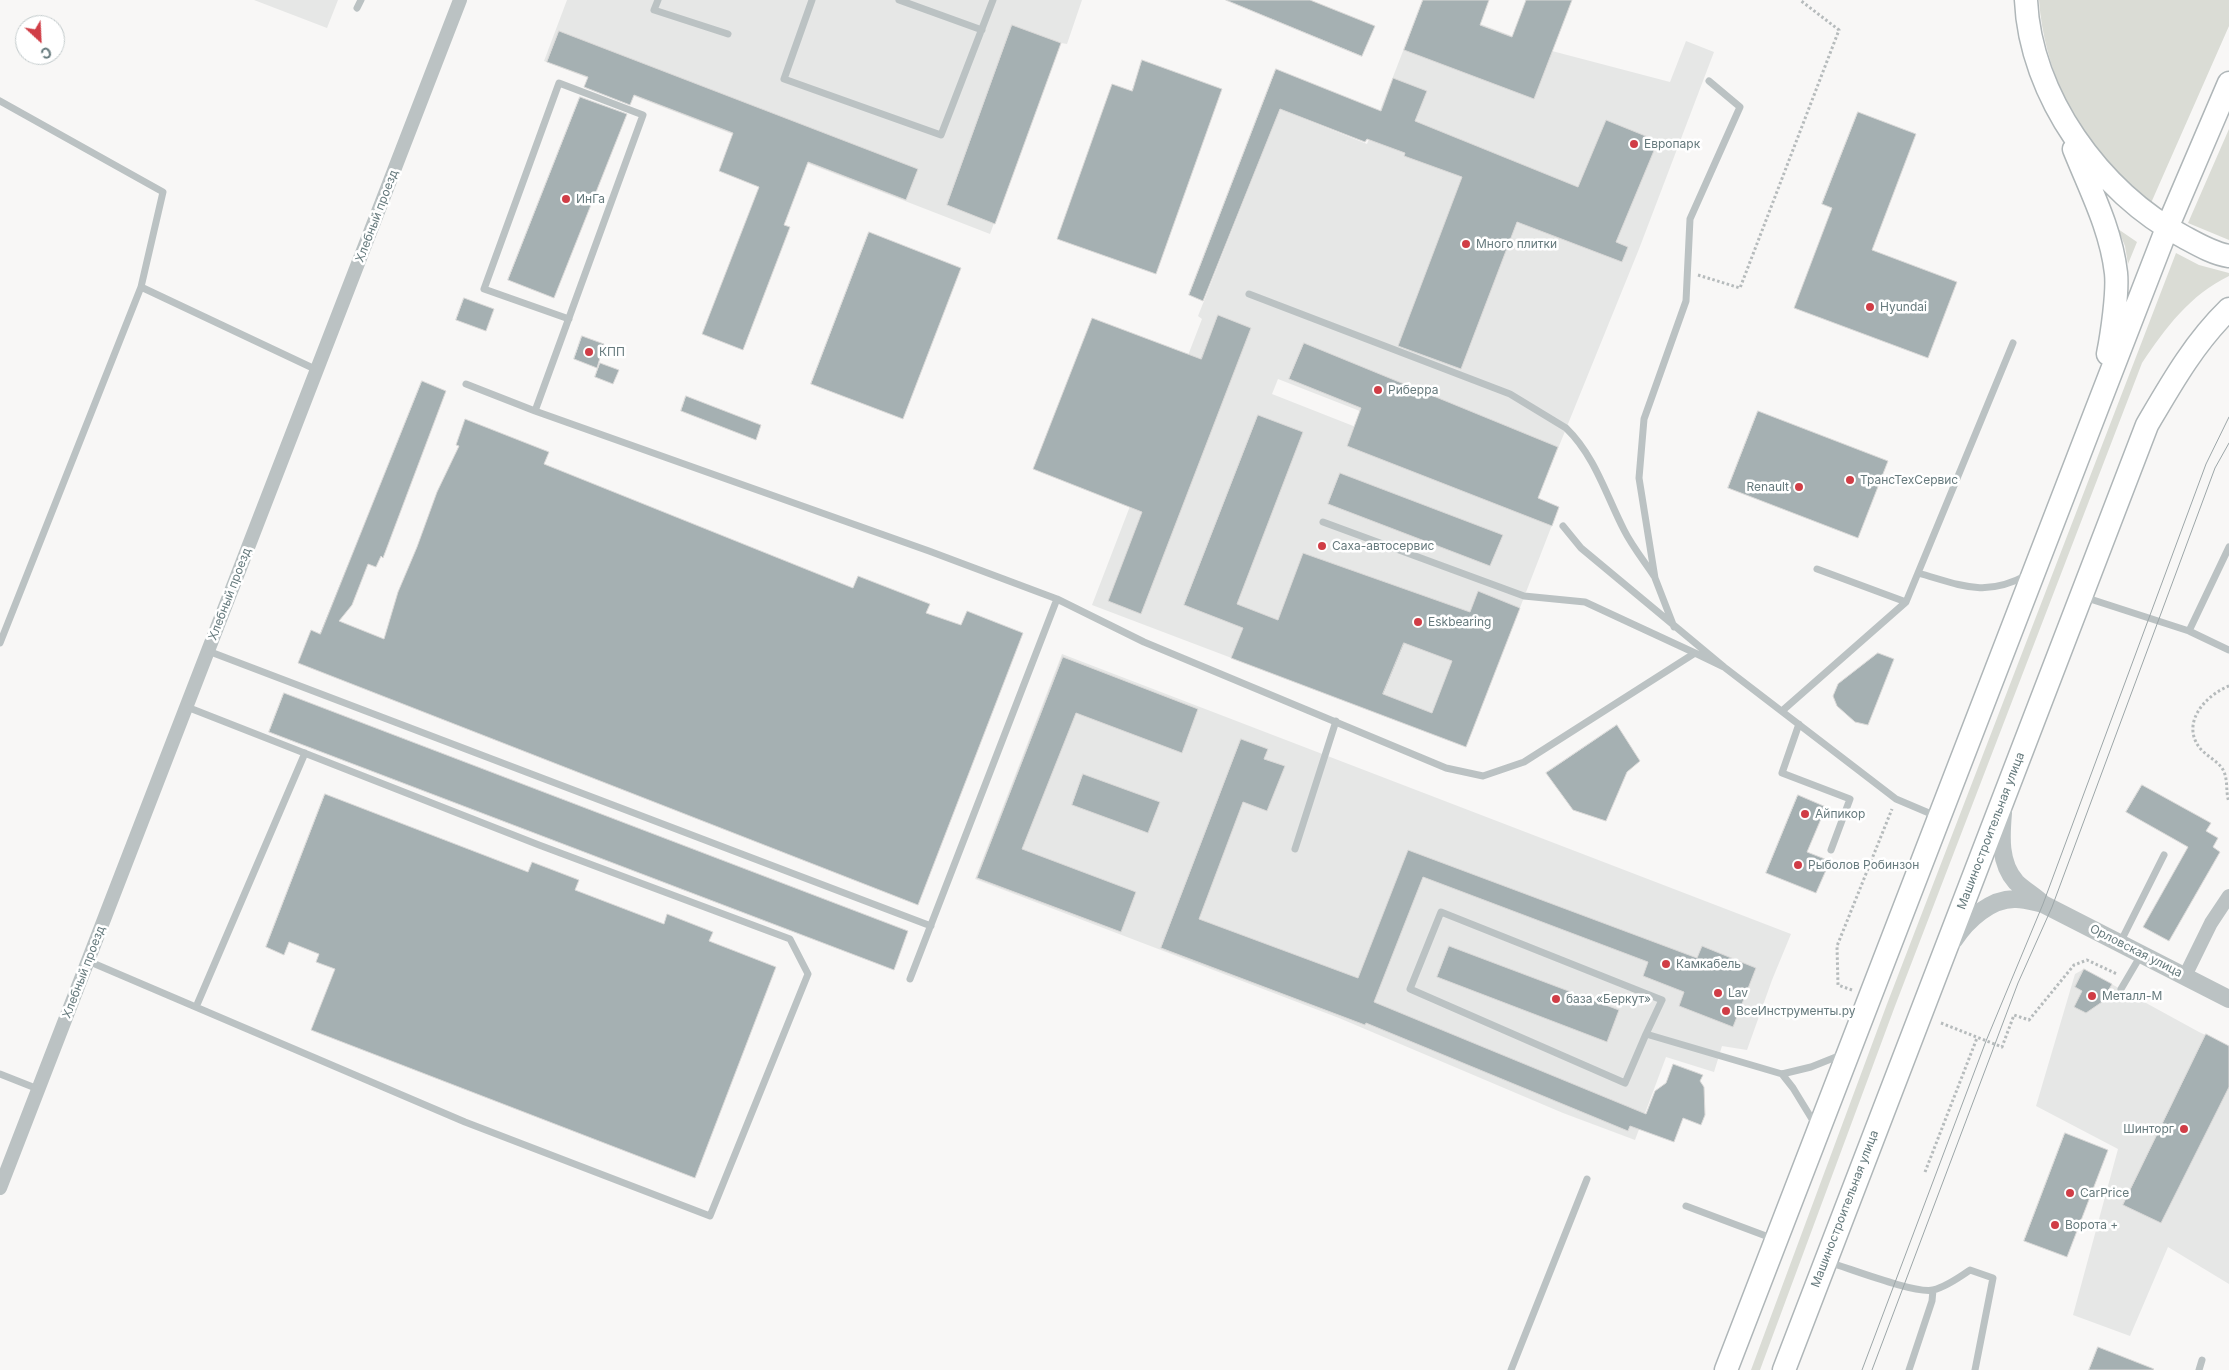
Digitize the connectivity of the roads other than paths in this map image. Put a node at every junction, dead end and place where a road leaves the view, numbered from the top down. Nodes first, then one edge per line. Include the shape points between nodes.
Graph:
1 (361, 0) edge
2 (460, 0) edge
3 (658, 0) edge
4 (812, 0) edge
5 (899, 0) edge
6 (993, 0) edge
7 (2018, 0) edge
8 (358, 8) dead end
9 (2026, 11) edge
10 (982, 30) junction
11 (728, 34) dead end
12 (1709, 81) dead end
13 (2229, 83) edge
14 (0, 101) edge
15 (2061, 116) junction
16 (2167, 228) junction
17 (2229, 256) edge
18 (141, 287) junction
19 (1248, 294) dead end
20 (2229, 310) edge
21 (569, 319) junction
22 (2013, 343) dead end
23 (317, 370) junction
24 (466, 384) dead end
25 (535, 411) junction
26 (2096, 411) junction
27 (1322, 522) dead end
28 (1563, 526) dead end
29 (2229, 547) edge
30 (1817, 569) dead end
31 (2034, 571) junction
32 (1918, 573) junction
33 (1655, 578) junction
34 (2081, 596) junction
35 (1057, 599) junction
36 (1906, 602) junction
37 (1674, 626) junction
38 (2190, 631) junction
39 (0, 643) edge
40 (2229, 650) edge
41 (208, 651) junction
42 (1695, 653) junction
43 (1724, 667) junction
44 (187, 707) junction
45 (1782, 711) junction
46 (1336, 722) junction
47 (1799, 724) junction
48 (305, 753) junction
49 (2006, 792) junction
50 (1939, 818) junction
51 (1295, 849) dead end
52 (1831, 850) dead end
53 (2164, 855) dead end
54 (2229, 896) edge
55 (2043, 904) junction
56 (931, 926) junction
57 (2120, 944) junction
58 (2141, 955) junction
59 (1942, 958) junction
60 (88, 961) junction
61 (2185, 976) junction
62 (910, 979) dead end
63 (2121, 989) dead end
64 (2229, 999) edge
65 (196, 1007) junction
66 (1646, 1034) junction
67 (1849, 1052) junction
68 (0, 1074) edge
69 (1782, 1074) junction
70 (38, 1089) junction
71 (1818, 1131) junction
72 (1587, 1179) dead end
73 (0, 1188) edge
74 (1686, 1206) dead end
75 (1776, 1240) junction
76 (1826, 1261) junction
77 (1933, 1290) junction
78 (2202, 1360) dead end
79 (1511, 1370) edge
80 (1726, 1370) edge
81 (1784, 1370) edge
82 (1909, 1370) edge
83 (1975, 1370) edge
84 (2199, 1370) edge

1 - 8 lane
2 - 23 street, Хлебный проезд
3 - 11 lane via 654,10
4 - 10 lane via 784,79 941,136
5 - 10 lane
6 - 10 lane
7 - 9 main road
9 - 15 main road via 2040,69
12 - 33 lane via 1740,107 1690,219 1686,301 1644,419 1639,478
13 - 16 main road
14 - 18 lane via 163,192
15 - 16 main road via 2088,156 2113,185
15 - 26 main road via 2107,231 2116,274 2112,336
16 - 17 main road
16 - 26 main road
18 - 23 lane
18 - 39 lane
19 - 33 lane via 1510,394 1566,428 1600,474 1624,531
20 - 34 main road, Машиностроительная улица via 2209,329 2183,365 2147,425
21 - 21 lane via 484,289 559,83 643,115
21 - 25 lane
22 - 32 lane
23 - 41 street, Хлебный проезд
24 - 25 lane
25 - 35 lane via 929,550
26 - 31 main road
27 - 42 lane via 1524,596 1585,602
28 - 37 lane via 1581,548
29 - 38 lane
30 - 36 lane
31 - 32 lane via 2012,583 1993,588 1968,586
31 - 50 main road
32 - 36 lane
33 - 37 lane
34 - 38 lane
34 - 49 main road, Машиностроительная улица
35 - 46 lane via 1144,642
35 - 56 lane
36 - 45 lane
37 - 43 lane
38 - 40 lane
41 - 44 street, Хлебный проезд
41 - 56 lane
42 - 43 lane
42 - 46 lane via 1524,762 1483,776 1446,768
43 - 45 lane
44 - 48 lane
44 - 60 street, Хлебный проезд
45 - 47 lane
46 - 51 lane
47 - 50 lane via 1896,799
47 - 52 lane via 1782,773 1850,799
48 - 65 lane
48 - 65 lane via 790,939 808,974 710,1216 465,1122
49 - 55 street via 2001,834 2007,868 2016,882
49 - 59 main road, Машиностроительная улица
50 - 67 main road
53 - 57 lane
54 - 61 street
55 - 57 street, Орловская улица
55 - 59 street via 2016,899 2000,901 1982,910 1956,937
56 - 62 lane
57 - 58 street, Орловская улица
58 - 61 street, Орловская улица
58 - 63 lane
59 - 76 main road, Машиностроительная улица
60 - 65 lane
60 - 70 street, Хлебный проезд
61 - 64 street, Орловская улица
66 - 66 lane via 1625,1083 1410,990 1441,912 1662,1000
66 - 69 lane
67 - 69 lane via 1830,1061
67 - 71 main road
68 - 70 lane
69 - 71 lane via 1810,1113
70 - 73 street, Хлебный проезд
71 - 75 main road
72 - 79 lane
74 - 75 lane
75 - 80 main road
76 - 77 lane via 1917,1290
76 - 81 main road, Машиностроительная улица
77 - 82 lane
77 - 83 lane via 1970,1270 1993,1278
78 - 84 lane

